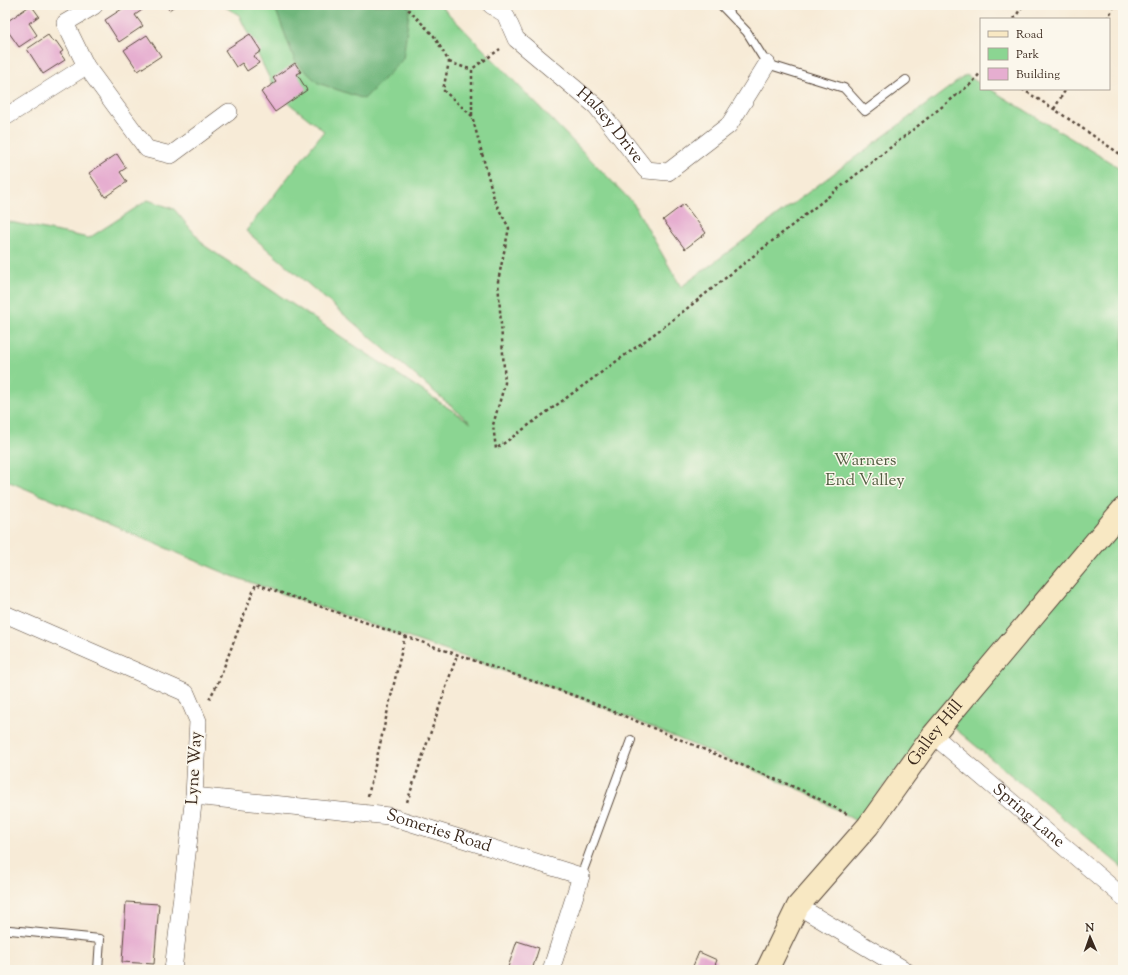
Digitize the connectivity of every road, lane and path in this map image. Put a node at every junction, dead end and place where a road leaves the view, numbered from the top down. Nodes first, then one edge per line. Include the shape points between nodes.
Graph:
1 (404, 5) edge
2 (721, 5) edge
3 (1023, 5) edge
4 (94, 6) edge
5 (503, 8) edge
6 (1123, 10) edge
7 (1015, 18) edge
8 (1108, 18) edge
9 (516, 38) junction
10 (449, 62) junction
11 (767, 64) junction
12 (86, 66) junction
13 (472, 69) junction
14 (980, 73) edge
15 (906, 80) dead end
16 (1024, 90) edge
17 (1065, 90) edge
18 (1054, 109) junction
19 (229, 112) dead end
20 (5, 116) edge
21 (472, 116) junction
22 (1123, 156) edge
23 (1123, 509) edge
24 (5, 614) edge
25 (405, 636) junction
26 (457, 655) junction
27 (198, 721) junction
28 (933, 735) junction
29 (631, 740) dead end
30 (194, 796) junction
31 (364, 814) junction
32 (402, 820) junction
33 (868, 826) junction
34 (581, 876) junction
35 (1123, 897) edge
36 (798, 906) junction
37 (10, 930) dead end
38 (896, 968) edge
39 (98, 970) edge
40 (173, 970) edge
41 (551, 970) edge
42 (767, 970) edge

1 - 10 path via 434,36
2 - 11 lane via 747,32
3 - 7 path
4 - 12 street via 65,23
5 - 9 street, Halsey Drive
6 - 8 path via 1115,5
9 - 11 street, Halsey Drive via 596,106 646,170 668,172 729,125
9 - 13 path
10 - 13 path
10 - 21 path via 443,90
11 - 15 lane via 844,88 865,111
12 - 19 street via 147,149 171,155
12 - 20 street
13 - 21 path
14 - 21 path via 972,83 661,329 496,449 493,425 505,383 498,281 509,228 495,202
16 - 18 path
17 - 18 path
18 - 22 path
23 - 28 street, Galley Hill
24 - 27 street, Lyne Way via 186,693
25 - 26 path
25 - 27 path via 256,584 217,685
25 - 31 path
26 - 32 path
26 - 33 path via 581,698 716,754 806,792
27 - 30 street, Lyne Way
28 - 33 street, Galley Hill
28 - 35 street, Spring Lane
29 - 34 lane
30 - 31 street, Someries Road
30 - 40 street, Lyne Way
31 - 32 street, Someries Road
32 - 34 street, Someries Road
33 - 36 street, Galley Hill
34 - 41 street
36 - 38 street
36 - 42 street, Galley Hill
37 - 39 lane via 100,939

